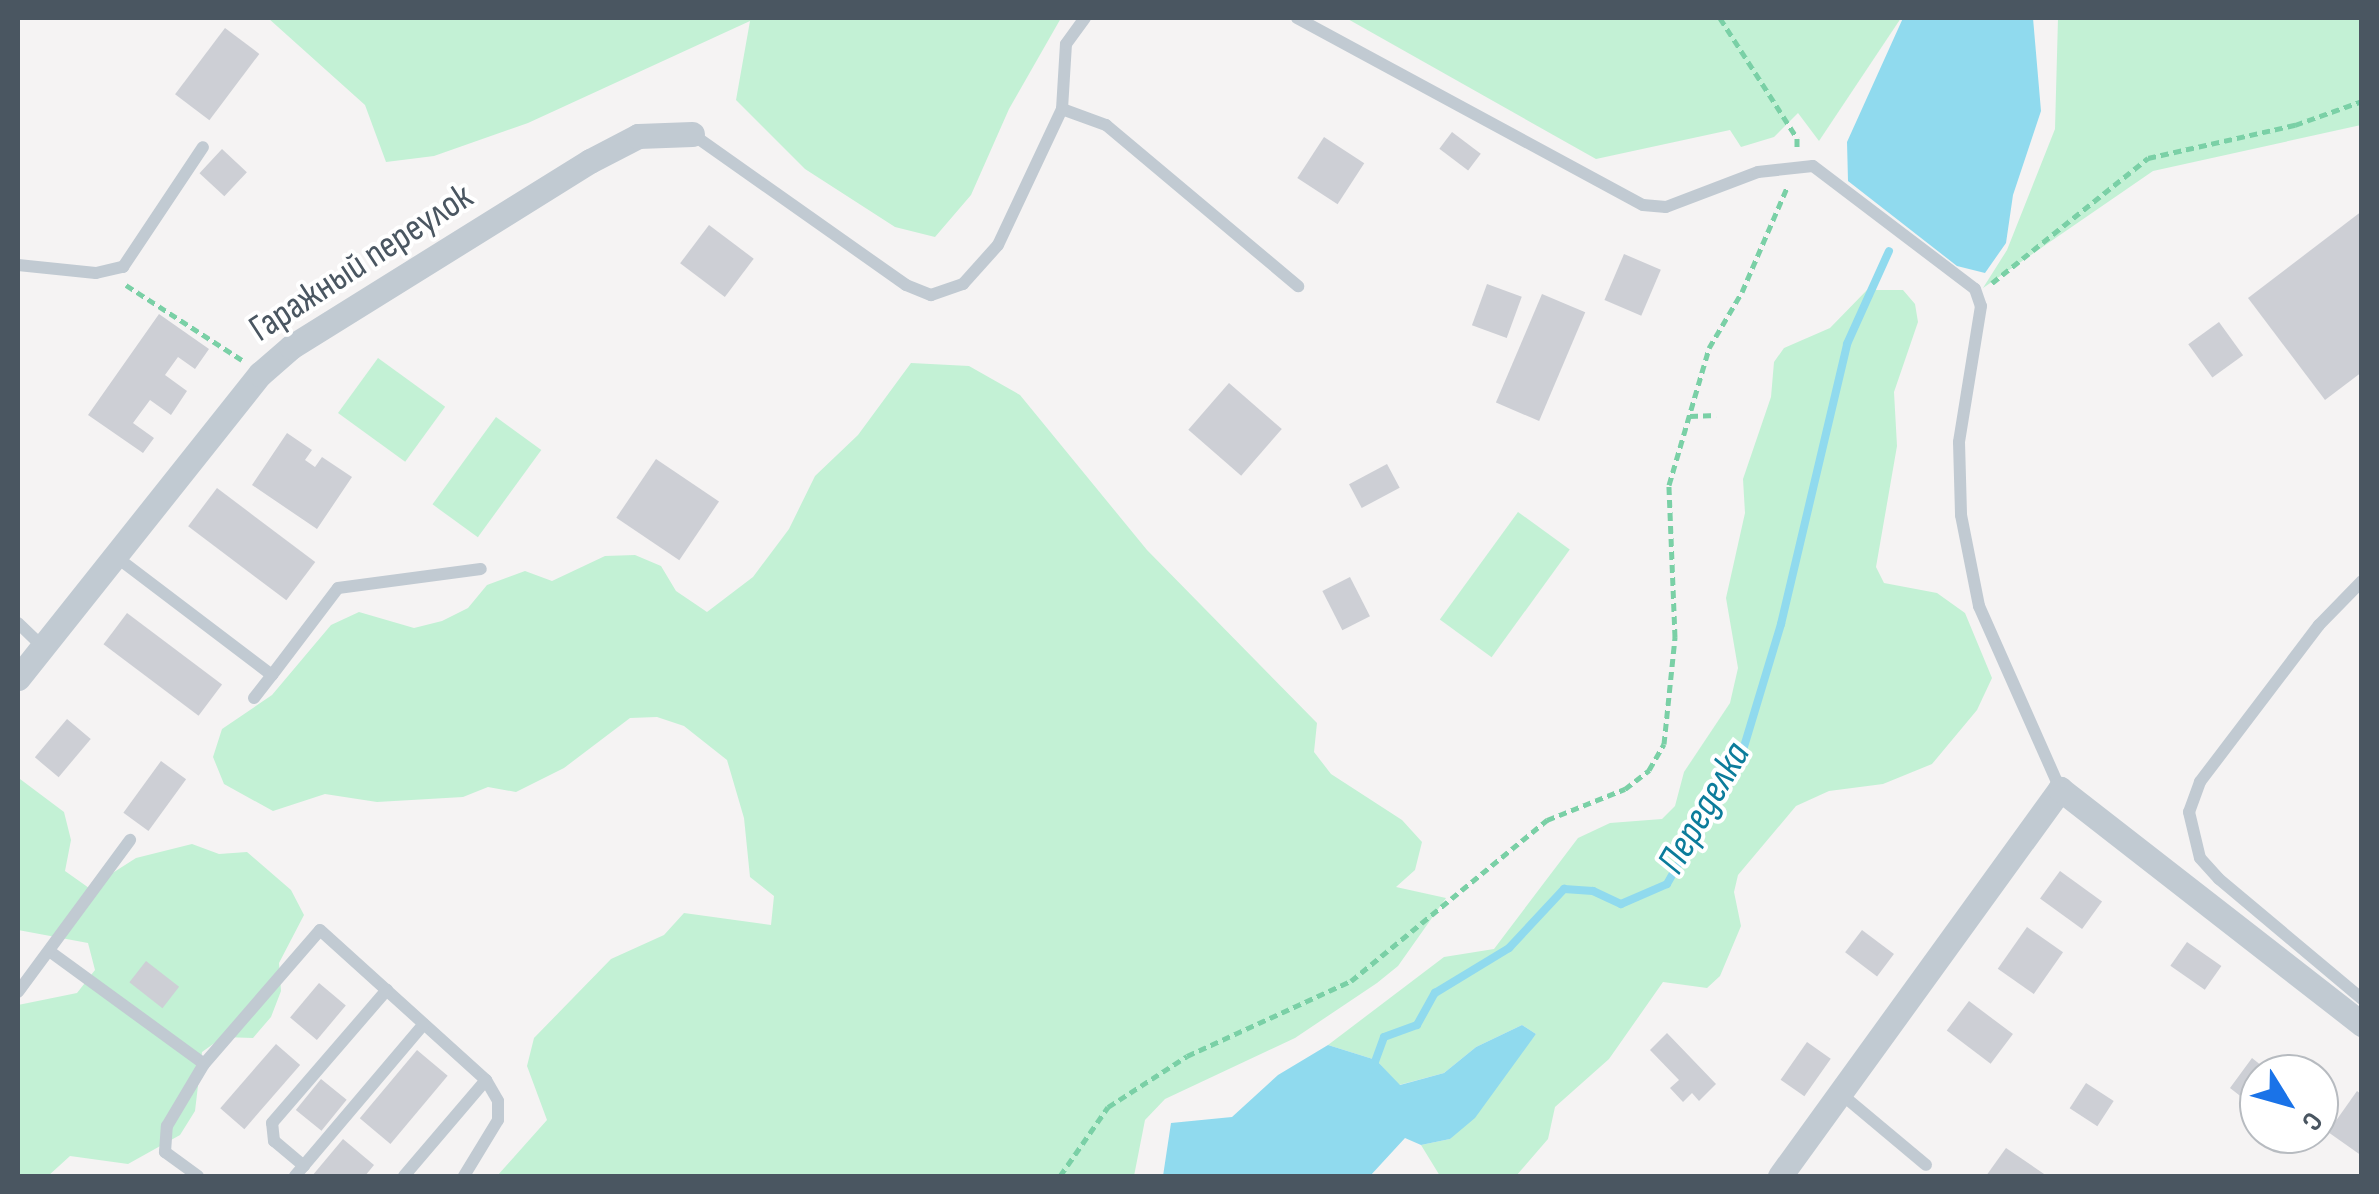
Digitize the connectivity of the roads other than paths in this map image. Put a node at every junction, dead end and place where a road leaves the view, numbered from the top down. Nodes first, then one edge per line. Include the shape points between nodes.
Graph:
1 (1085, 18) edge
2 (1297, 18) edge
3 (1062, 109) junction
4 (692, 134) joint
5 (202, 147) dead end
6 (18, 265) edge
7 (1298, 286) dead end
8 (114, 554) junction
9 (481, 569) dead end
10 (2362, 581) edge
11 (18, 623) edge
12 (42, 646) junction
13 (272, 674) junction
14 (18, 678) edge
15 (254, 698) dead end
16 (2060, 788) junction
17 (130, 840) dead end
18 (52, 953) junction
19 (387, 990) junction
20 (18, 992) edge
21 (2362, 999) edge
22 (424, 1024) junction
23 (2362, 1024) edge
24 (204, 1064) junction
25 (486, 1080) junction
26 (1840, 1093) junction
27 (1926, 1165) dead end
28 (300, 1171) edge
29 (198, 1176) edge
30 (404, 1176) edge
31 (464, 1176) edge
32 (1780, 1176) edge

1 - 3 lane via 1066,44
2 - 16 lane via 1643,204 1666,207 1797,164 1814,166 1976,289 1981,306 1961,423 1960,515 1979,606
3 - 4 lane via 998,245 964,284 931,294 906,285
3 - 7 lane via 1106,125
4 - 8 street, Гаражный переулок via 638,136 327,320 260,374
5 - 6 lane via 122,268 96,273
8 - 12 street, Гаражный переулок
8 - 13 lane
9 - 13 lane via 338,588
10 - 21 lane via 2319,625 2200,782 2189,812 2200,858 2219,880
11 - 12 lane
12 - 14 street, Гаражный переулок
13 - 15 lane
16 - 23 street
16 - 26 street
17 - 18 lane
18 - 20 lane
18 - 24 lane
19 - 22 lane
19 - 24 lane via 320,930
19 - 28 lane via 272,1122 274,1140
22 - 25 lane
22 - 28 lane
24 - 29 lane via 167,1126 165,1152
25 - 30 lane
25 - 31 lane via 498,1101 498,1120
26 - 27 lane
26 - 32 street

